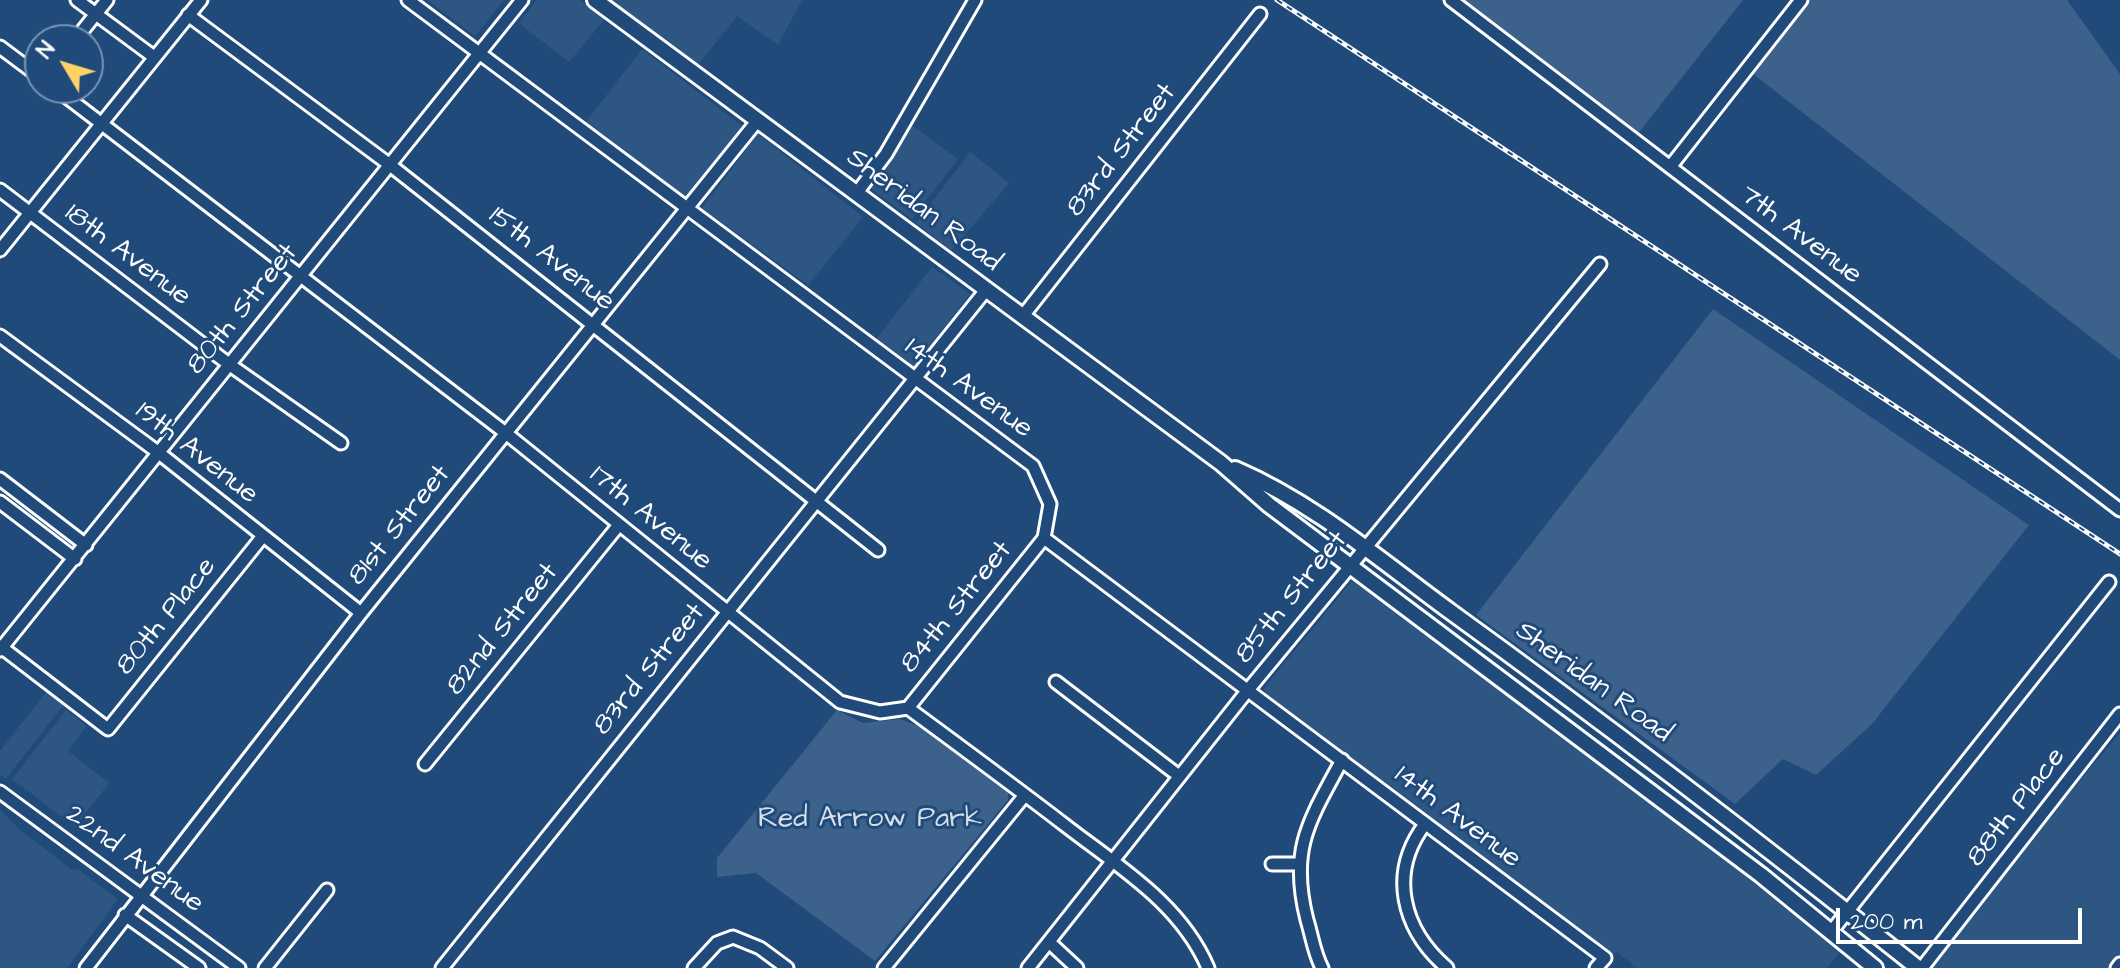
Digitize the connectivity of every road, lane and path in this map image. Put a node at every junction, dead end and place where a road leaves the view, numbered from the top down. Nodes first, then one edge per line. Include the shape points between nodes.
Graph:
1 (77, 0) edge
2 (107, 0) edge
3 (201, 0) edge
4 (408, 0) edge
5 (522, 0) edge
6 (595, 0) edge
7 (975, 0) edge
8 (1451, 0) edge
9 (1801, 0) edge
10 (96, 14) junction
11 (1260, 14) dead end
12 (188, 15) junction
13 (88, 24) edge
14 (0, 47) edge
15 (481, 53) junction
16 (154, 57) junction
17 (24, 65) edge
18 (77, 104) edge
19 (758, 120) junction
20 (101, 121) junction
21 (390, 165) junction
22 (1670, 167) junction
23 (0, 190) edge
24 (856, 194) junction
25 (686, 211) junction
26 (30, 213) junction
27 (0, 250) edge
28 (1600, 264) dead end
29 (302, 274) junction
30 (986, 290) junction
31 (1022, 317) junction
32 (595, 325) junction
33 (0, 336) edge
34 (230, 365) junction
35 (914, 379) junction
36 (507, 434) junction
37 (341, 443) dead end
38 (159, 453) junction
39 (1221, 463) junction
40 (0, 479) edge
41 (0, 502) edge
42 (816, 502) junction
43 (2120, 510) edge
44 (618, 526) junction
45 (263, 536) junction
46 (1044, 538) junction
47 (86, 545) junction
48 (1366, 547) junction
49 (878, 550) dead end
50 (75, 559) junction
51 (1351, 565) junction
52 (2109, 582) dead end
53 (728, 611) junction
54 (361, 613) junction
55 (1, 648) edge
56 (1056, 682) dead end
57 (1248, 690) junction
58 (908, 708) junction
59 (2120, 714) edge
60 (1342, 760) junction
61 (425, 764) dead end
62 (1179, 776) junction
63 (0, 792) edge
64 (1025, 795) junction
65 (1425, 824) junction
66 (1112, 861) junction
67 (1272, 864) dead end
68 (1299, 864) junction
69 (327, 890) dead end
70 (141, 894) junction
71 (1848, 912) junction
72 (125, 915) junction
73 (1831, 932) junction
74 (1049, 942) junction
75 (86, 968) edge
76 (199, 968) edge
77 (239, 968) edge
78 (265, 968) edge
79 (442, 968) edge
80 (694, 968) edge
81 (787, 968) edge
82 (884, 968) edge
83 (1028, 968) edge
84 (1077, 968) edge
85 (1208, 968) edge
86 (1322, 968) edge
87 (1447, 968) edge
88 (1596, 968) edge
89 (1875, 968) edge
90 (1920, 968) edge

1 - 10 street
2 - 10 street
3 - 12 street
4 - 15 street, 14th Avenue
5 - 15 street, 80th Street
6 - 19 main road, Sheridan Road
7 - 24 street via 886,154
8 - 22 street, 7th Avenue
9 - 22 street
10 - 13 street
10 - 16 street
11 - 31 street, 83rd Street
12 - 16 street
12 - 21 street, 15th Avenue
14 - 17 street
15 - 21 street, 80th Street
15 - 25 street, 14th Avenue
16 - 20 street
18 - 20 street, 17th Avenue
19 - 24 main road, Sheridan Road
19 - 25 street, 81st Street
20 - 26 street
20 - 29 street, 17th Avenue
21 - 29 street, 80th Street
21 - 32 street, 15th Avenue
22 - 43 street, 7th Avenue
23 - 26 street, 18th Avenue
24 - 30 main road, Sheridan Road
25 - 32 street, 81st Street
25 - 35 street, 14th Avenue
26 - 27 street
26 - 34 street, 18th Avenue
28 - 48 street, 85th Street
29 - 34 street, 80th Street
29 - 36 street, 17th Avenue
30 - 31 main road, Sheridan Road
30 - 35 street, 83rd Street
31 - 39 main road, Sheridan Road
32 - 36 street, 81st Street
32 - 42 street, 15th Avenue
33 - 38 street, 19th Avenue
34 - 37 street, 18th Avenue
34 - 38 street, 80th Street
35 - 42 street, 83rd Street
35 - 46 street, 14th Avenue via 1033,466 1050,504
36 - 44 street, 17th Avenue
36 - 54 street, 81st Street
38 - 45 street, 19th Avenue
38 - 47 street, 80th Street
39 - 48 main road, Sheridan Road via 1262,481
39 - 51 main road, Sheridan Road
40 - 47 street
41 - 50 street
42 - 49 street, 15th Avenue
42 - 53 street, 83rd Street
44 - 53 street, 17th Avenue
44 - 61 street, 82nd Street
45 - 54 street, 19th Avenue
45 - 55 street, 80th Place via 108,729
46 - 57 street, 14th Avenue
46 - 58 street, 84th Street
47 - 50 street, 80th Street
48 - 51 street, 85th Street
48 - 71 main road, Sheridan Road via 1632,743
50 - 55 street, 80th Street
51 - 57 street, 85th Street
51 - 73 main road, Sheridan Road
52 - 71 street
53 - 58 street, 17th Avenue via 840,702 880,712
53 - 79 street, 83rd Street
54 - 70 street, 81st Street
56 - 62 street
57 - 60 street, 14th Avenue
57 - 62 street, 85th Street
58 - 64 street
59 - 90 street, 88th Place
60 - 65 street, 14th Avenue
60 - 68 street via 1306,826
62 - 66 street, 85th Street
63 - 70 street, 22nd Avenue
64 - 66 street
64 - 82 street
65 - 87 street via 1409,846 1401,877 1412,924 1429,953
65 - 88 street, 14th Avenue via 1605,958
66 - 74 street, 85th Street
66 - 85 street via 1179,919
67 - 68 street
68 - 86 street via 1300,890
69 - 78 street
70 - 72 street, 81st Street
70 - 77 street, 22nd Avenue
71 - 73 street
71 - 90 main road, Sheridan Road
72 - 75 street, 81st Street
72 - 76 street
73 - 89 main road, Sheridan Road
74 - 83 street, 85th Street
74 - 84 street
80 - 81 street via 717,943 733,937

